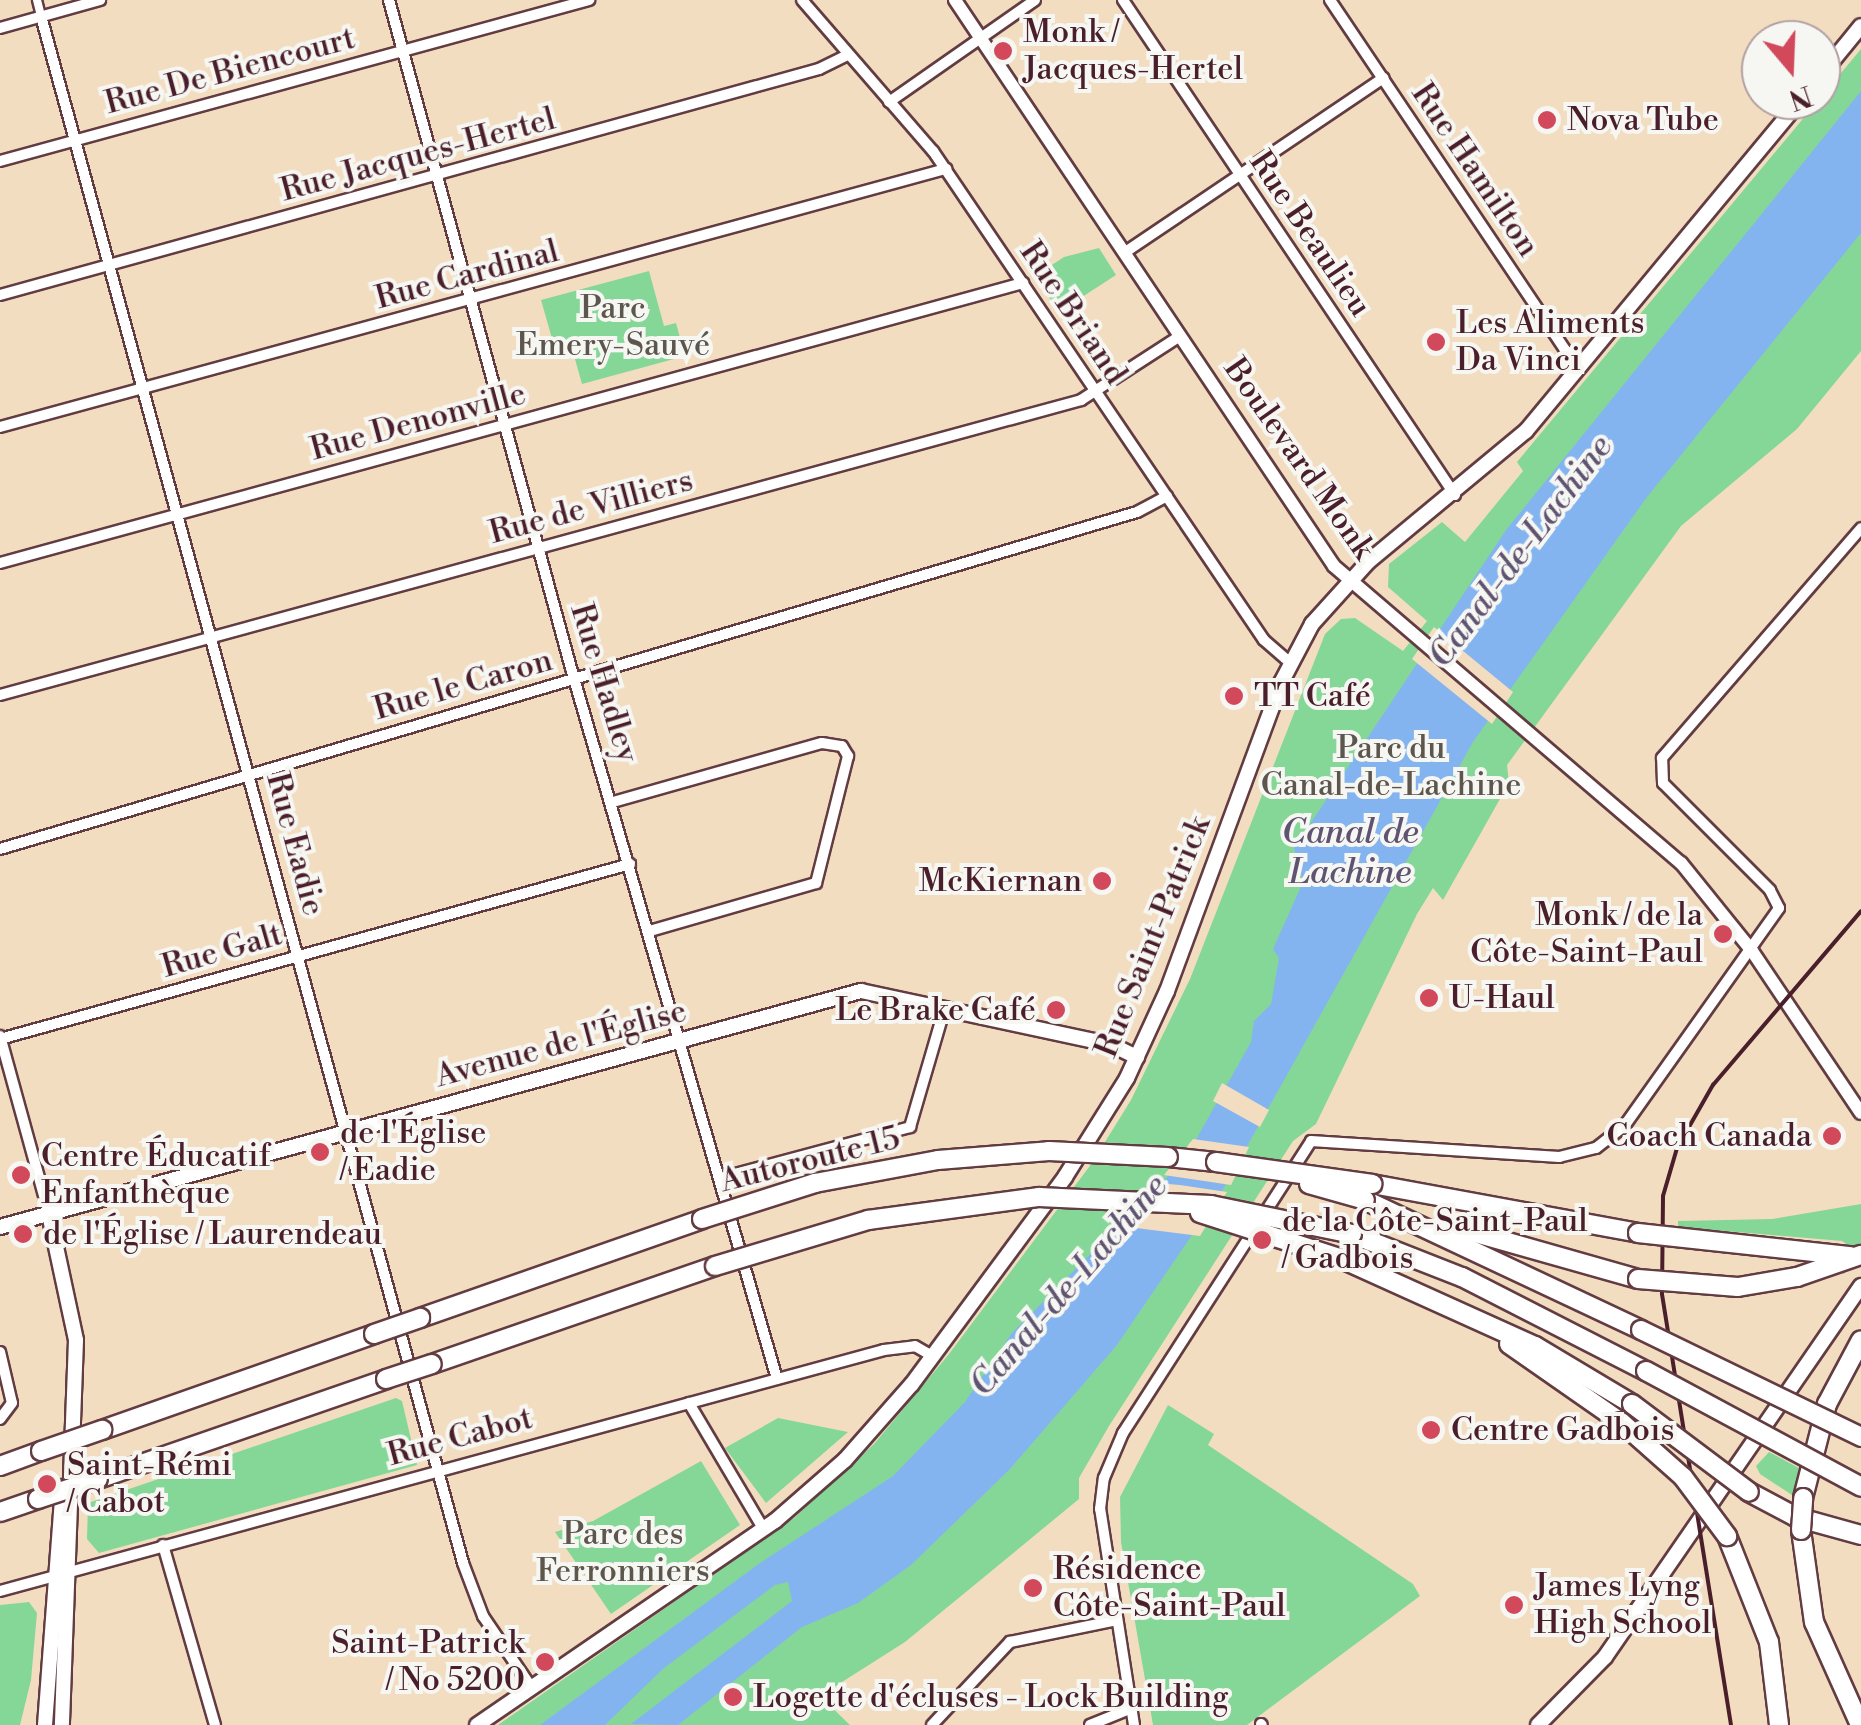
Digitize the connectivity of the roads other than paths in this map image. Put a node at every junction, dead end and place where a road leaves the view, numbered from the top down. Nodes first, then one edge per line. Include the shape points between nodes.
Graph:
1 (37, 0) edge
2 (100, 0) edge
3 (389, 0) edge
4 (589, 0) edge
5 (802, 0) edge
6 (955, 0) edge
7 (1036, 0) edge
8 (1123, 0) edge
9 (1330, 0) edge
10 (41, 16) junction
11 (1861, 26) edge
12 (0, 28) edge
13 (980, 38) junction
14 (402, 50) junction
15 (1841, 50) edge
16 (846, 56) junction
17 (1383, 78) junction
18 (889, 102) junction
19 (1784, 120) edge
20 (77, 140) junction
21 (0, 161) edge
22 (946, 170) junction
23 (1240, 174) junction
24 (437, 175) junction
25 (1124, 253) junction
26 (112, 264) junction
27 (1024, 283) junction
28 (0, 295) edge
29 (471, 300) junction
30 (1180, 336) junction
31 (1583, 364) junction
32 (146, 388) junction
33 (1096, 391) junction
34 (504, 424) junction
35 (0, 427) edge
36 (1455, 495) junction
37 (1167, 496) junction
38 (181, 513) junction
39 (1861, 528) edge
40 (538, 547) junction
41 (0, 563) edge
42 (1350, 581) junction
43 (214, 636) junction
44 (1290, 664) junction
45 (576, 678) junction
46 (0, 695) edge
47 (250, 773) junction
48 (614, 802) junction
49 (0, 849) edge
50 (630, 864) junction
51 (650, 932) junction
52 (1752, 951) junction
53 (300, 956) junction
54 (945, 1007) junction
55 (0, 1038) edge
56 (680, 1039) junction
57 (1137, 1057) junction
58 (1861, 1113) edge
59 (344, 1132) junction
60 (720, 1178) junction
61 (1368, 1192) junction
62 (1141, 1199) junction
63 (48, 1214) junction
64 (1406, 1214) junction
65 (0, 1227) edge
66 (1861, 1256) edge
67 (1861, 1286) edge
68 (1458, 1312) junction
69 (1861, 1340) edge
70 (0, 1352) edge
71 (932, 1356) junction
72 (776, 1379) junction
73 (689, 1403) junction
74 (4, 1415) edge
75 (1861, 1437) edge
76 (70, 1458) junction
77 (0, 1466) edge
78 (437, 1470) junction
79 (1861, 1487) edge
80 (0, 1512) edge
81 (764, 1530) junction
82 (1861, 1536) edge
83 (163, 1546) junction
84 (70, 1572) junction
85 (54, 1576) junction
86 (0, 1591) edge
87 (1117, 1620) junction
88 (532, 1688) junction
89 (1132, 1708) junction
90 (1860, 1724) edge
91 (45, 1725) edge
92 (62, 1725) edge
93 (215, 1725) edge
94 (478, 1725) edge
95 (932, 1725) edge
96 (1090, 1725) edge
97 (1134, 1725) edge
98 (1538, 1725) edge
99 (1779, 1725) edge

1 - 10 street, Rue Eadie
2 - 10 street
3 - 14 street, Rue Hadley
4 - 14 street, Rue De Biencourt
5 - 16 street, Rue Briand
6 - 13 street, Boulevard Monk
7 - 13 street
8 - 23 street, Rue Beaulieu
9 - 17 street, Rue Hamilton
10 - 12 street
10 - 20 street, Rue Eadie
11 - 15 main road
13 - 18 street
13 - 25 street, Boulevard Monk
14 - 20 street, Rue De Biencourt
14 - 24 street, Rue Hadley
16 - 18 street, Rue Briand
16 - 24 street, Rue Jacques-Hertel via 819,70
17 - 23 street
17 - 31 street, Rue Hamilton via 1565,350
18 - 22 street, Rue Briand
19 - 31 main road, Rue Saint-Patrick
20 - 21 street, Rue De Biencourt
20 - 26 street, Rue Eadie
22 - 27 street, Rue Briand
22 - 29 street, Rue Cardinal
23 - 25 street
23 - 36 street, Rue Beaulieu
24 - 26 street, Rue Jacques-Hertel
24 - 29 street, Rue Hadley
25 - 30 street, Boulevard Monk
26 - 28 street, Rue Jacques-Hertel
26 - 32 street, Rue Eadie
27 - 33 street, Rue Briand
27 - 34 street, Rue Denonville
29 - 32 street, Rue Cardinal
29 - 34 street, Rue Hadley
30 - 33 street, Rue de Villiers
30 - 42 street, Boulevard Monk
31 - 36 main road, Rue Saint-Patrick via 1507,452
32 - 35 street, Rue Cardinal
32 - 38 street, Rue Eadie
33 - 37 street, Rue Briand
33 - 40 street, Rue de Villiers
34 - 38 street, Rue Denonville
34 - 40 street, Rue Hadley
36 - 42 main road, Rue Saint-Patrick
37 - 44 street, Rue Briand via 1271,650
37 - 45 street, Rue le Caron via 1137,512
38 - 41 street, Rue Denonville
38 - 43 street, Rue Eadie
39 - 52 street via 1659,767 1663,782 1778,902 1775,920
40 - 43 street, Rue de Villiers
40 - 45 street, Rue Hadley
42 - 44 main road, Rue Saint-Patrick via 1312,624
42 - 52 street, Boulevard Monk via 1681,863
43 - 46 street, Rue de Villiers
43 - 47 street, Rue Eadie
44 - 57 main road, Rue Saint-Patrick
45 - 47 street, Rue le Caron
45 - 48 street, Rue Hadley
47 - 49 street, Rue le Caron
47 - 53 street, Rue Eadie
48 - 50 street, Rue Hadley
48 - 51 street via 822,743 842,746 848,756 816,883
50 - 51 street, Rue Hadley
50 - 53 street, Rue Galt
51 - 56 street, Rue Hadley
52 - 58 street, Boulevard Monk
52 - 87 street via 1625,1125 1596,1148 1552,1158 1326,1138 1308,1143 1112,1456 1100,1510
53 - 55 street, Rue Galt
53 - 59 street, Rue Eadie
54 - 56 main road, Avenue de l'Église via 869,990
54 - 57 main road, Avenue de l'Église via 1112,1045
54 - 60 street via 910,1127
55 - 63 street
56 - 59 main road, Avenue de l'Église
56 - 60 street, Rue Hadley
57 - 71 main road, Rue Saint-Patrick via 1065,1177
59 - 63 main road, Avenue de l'Église
59 - 78 street, Rue Eadie
60 - 72 street, Rue Hadley
61 - 64 highway
61 - 66 highway, bridge via 1638,1233
61 - 77 highway, Autoroute 15, bridge via 1216,1162 1107,1152 970,1156 854,1174 702,1219
62 - 68 highway, bridge via 1342,1260
62 - 79 highway, bridge via 1238,1208 1352,1234 1462,1276
62 - 80 highway, bridge via 1039,1198 928,1208 828,1230
63 - 65 main road, Avenue de l'Église
63 - 76 main road via 75,1318
64 - 66 highway, bridge via 1638,1279 1738,1287
64 - 75 highway, bridge
67 - 98 main road via 1599,1665
68 - 82 highway, bridge via 1535,1346 1632,1404 1749,1492 1796,1517
68 - 99 highway, bridge via 1621,1422 1682,1477 1727,1536 1763,1621
69 - 90 highway, bridge via 1826,1404 1803,1498 1802,1530 1814,1622
70 - 74 street
71 - 72 street, Rue Cabot via 914,1346 896,1347
71 - 81 main road, Rue Saint-Patrick via 855,1450
72 - 73 street, Rue Cabot
73 - 78 street, Rue Cabot
73 - 81 street
76 - 84 main road
76 - 85 main road via 58,1508
78 - 83 street, Rue Cabot
78 - 88 street, Rue Eadie via 478,1607
81 - 88 main road, Rue Saint-Patrick
83 - 84 street, Rue Cabot
83 - 93 street
84 - 85 street, Rue Cabot
84 - 92 main road
85 - 86 street, Rue Cabot
85 - 91 main road
87 - 89 street
87 - 95 street via 1010,1642
88 - 94 main road, Rue Saint-Patrick
89 - 96 street
89 - 97 street

